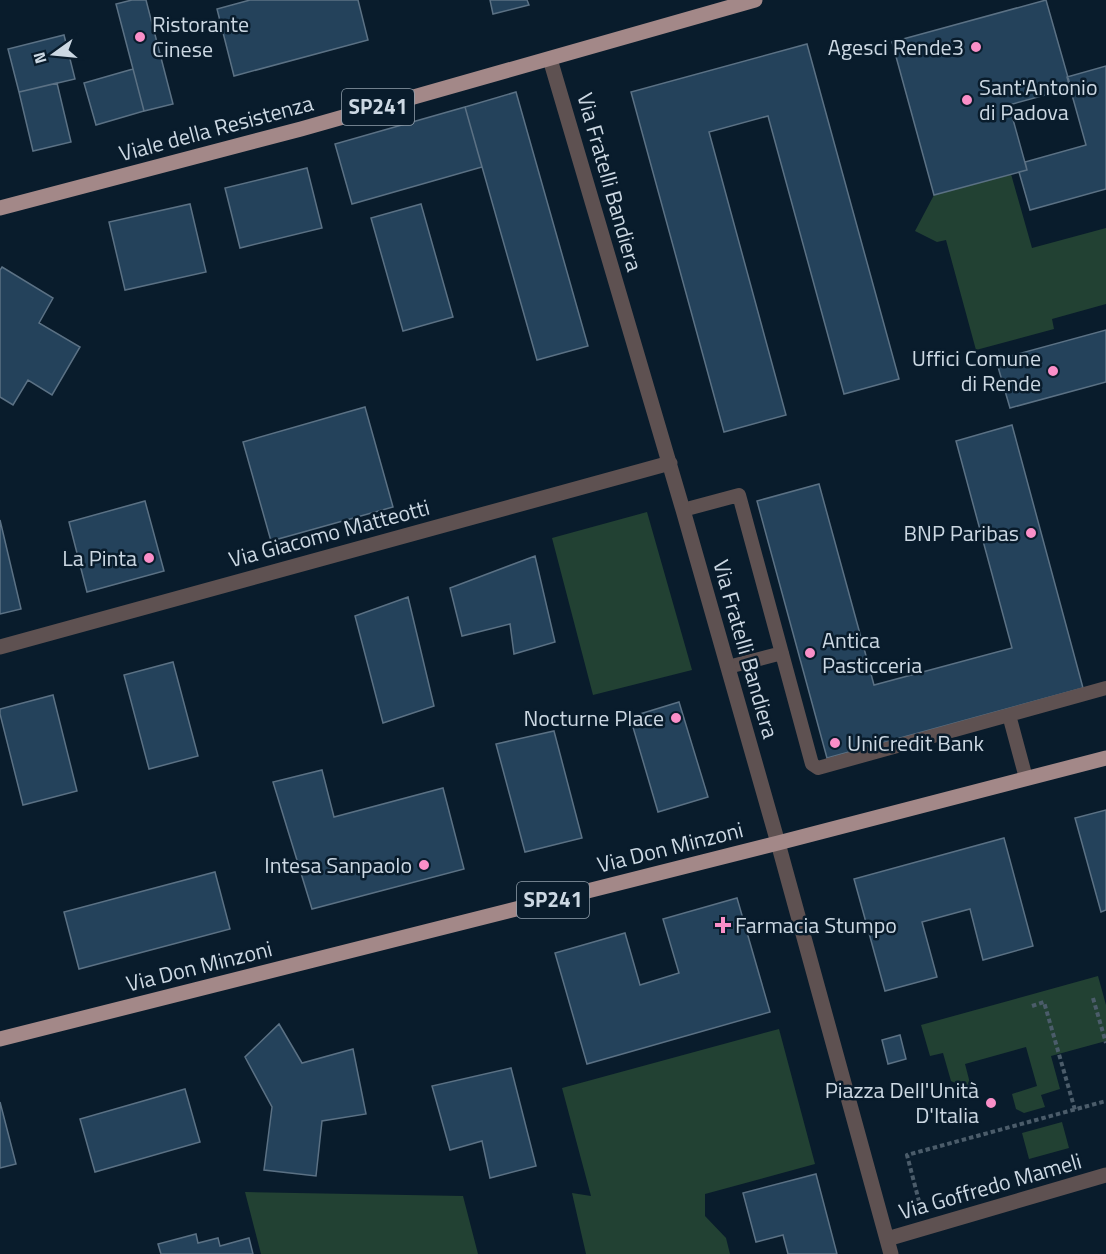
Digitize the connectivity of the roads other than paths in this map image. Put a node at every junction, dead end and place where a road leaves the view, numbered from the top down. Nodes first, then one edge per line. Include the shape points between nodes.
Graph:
1 (755, 0) edge
2 (550, 59) junction
3 (0, 208) edge
4 (670, 463) junction
5 (683, 510) junction
6 (0, 647) edge
7 (782, 653) junction
8 (728, 667) junction
9 (1106, 688) edge
10 (1010, 715) junction
11 (1106, 758) edge
12 (1026, 778) junction
13 (778, 843) junction
14 (0, 1039) edge
15 (1106, 1176) edge
16 (889, 1247) edge

1 - 2 main road, Viale della Resistenza / SP241
2 - 3 main road, Viale della Resistenza / SP241
2 - 4 street, Via Fratelli Bandiera
4 - 5 street, Via Fratelli Bandiera
4 - 6 street, Via Giacomo Matteotti
5 - 7 lane via 739,495
5 - 8 street, Via Fratelli Bandiera
7 - 8 lane
7 - 10 lane via 812,764 818,768
8 - 13 street, Via Fratelli Bandiera
9 - 10 lane
10 - 12 lane
11 - 12 main road, Via Don Minzoni / SP241
12 - 13 main road, Via Don Minzoni / SP241
13 - 14 main road, Via Don Minzoni / SP241
13 - 16 street, Via Fratelli Bandiera
15 - 16 street, Via Goffredo Mameli via 926,1227

